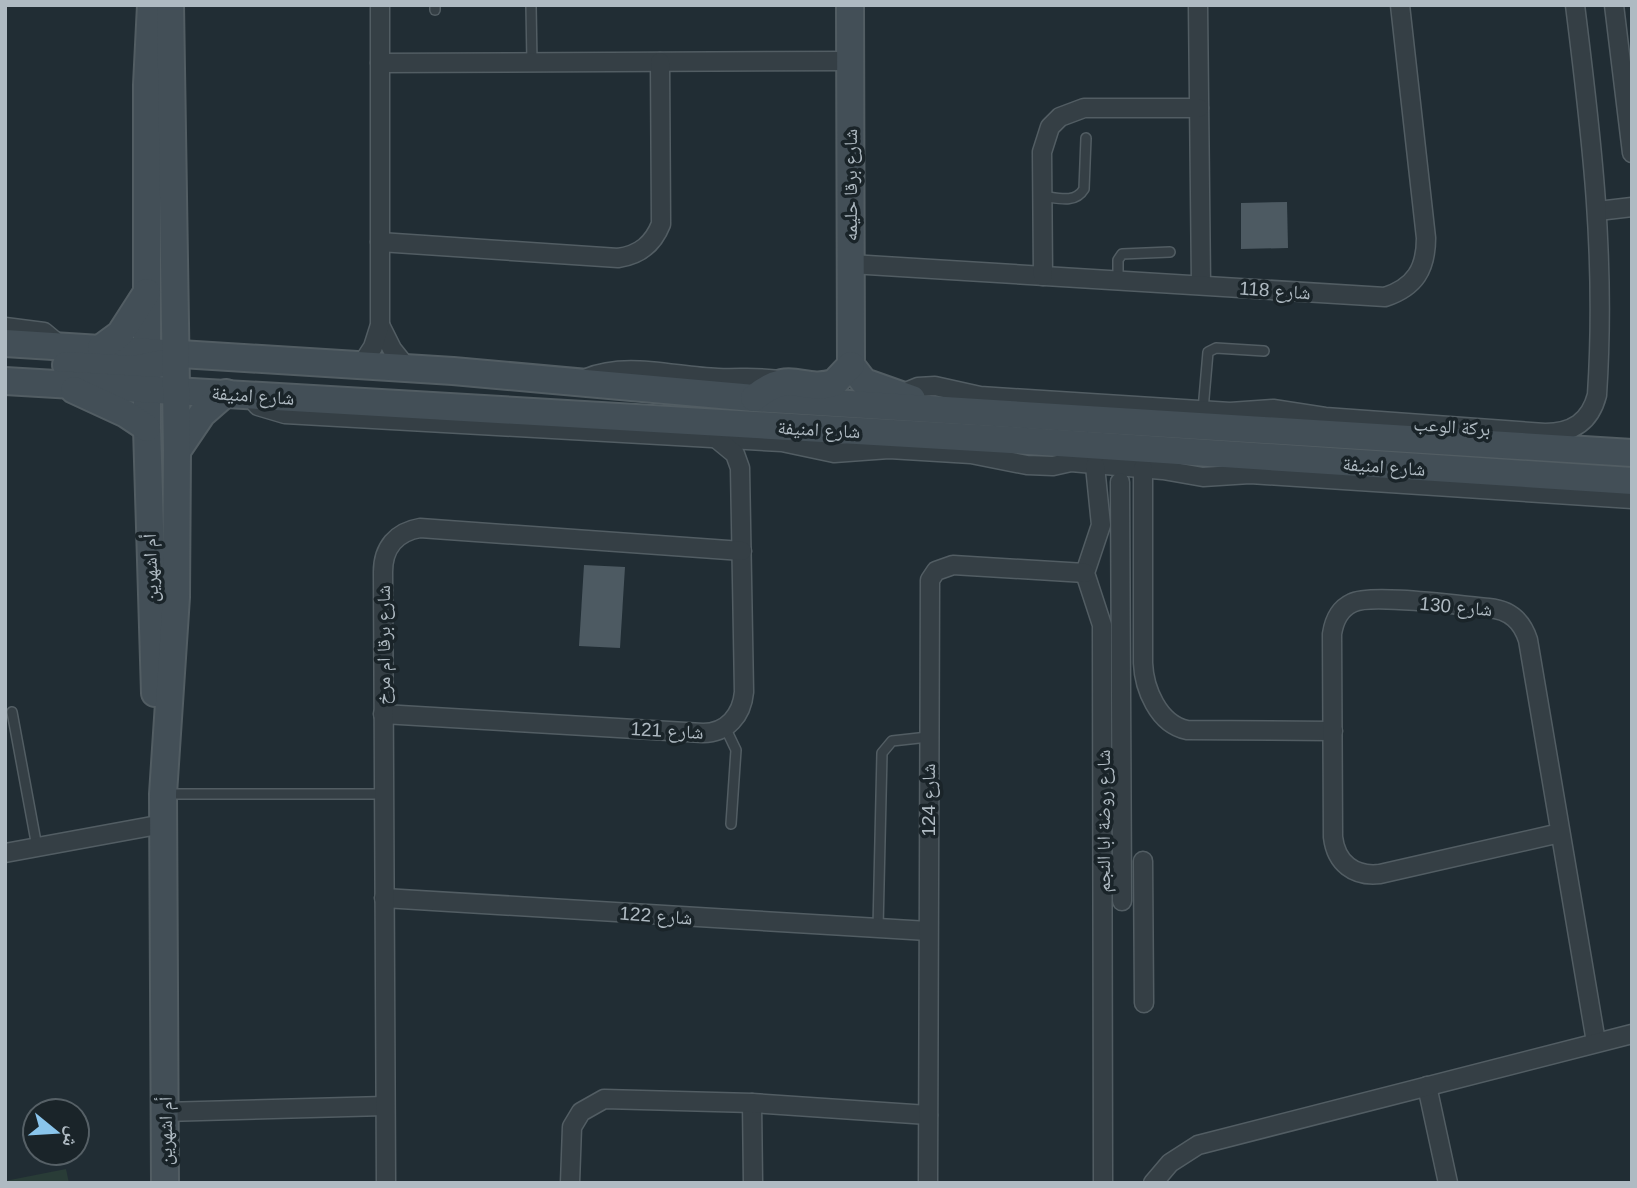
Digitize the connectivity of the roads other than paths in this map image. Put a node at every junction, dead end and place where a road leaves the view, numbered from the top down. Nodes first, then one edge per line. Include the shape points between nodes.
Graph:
1 (151, 5) edge
2 (170, 5) edge
3 (380, 5) edge
4 (531, 5) edge
5 (850, 5) edge
6 (1198, 5) edge
7 (1400, 5) edge
8 (1575, 5) edge
9 (1614, 5) edge
10 (850, 61) junction
11 (532, 62) junction
12 (660, 62) junction
13 (380, 63) junction
14 (1199, 108) junction
15 (1086, 138) dead end
16 (1632, 153) edge
17 (150, 162) junction
18 (1042, 196) junction
19 (1632, 207) edge
20 (1598, 211) junction
21 (380, 242) junction
22 (1170, 252) dead end
23 (851, 264) junction
24 (1043, 276) junction
25 (1118, 280) junction
26 (1201, 285) junction
27 (148, 292) junction
28 (380, 325) junction
29 (5, 327) edge
30 (5, 343) edge
31 (62, 347) junction
32 (101, 348) junction
33 (1264, 351) dead end
34 (5, 361) edge
35 (851, 365) junction
36 (360, 367) junction
37 (161, 369) junction
38 (408, 369) junction
39 (453, 371) junction
40 (5, 381) edge
41 (784, 381) junction
42 (579, 382) junction
43 (59, 384) junction
44 (828, 385) junction
45 (875, 387) junction
46 (237, 394) junction
47 (901, 394) junction
48 (754, 398) junction
49 (927, 409) junction
50 (1203, 410) junction
51 (1294, 412) junction
52 (147, 428) junction
53 (1247, 428) junction
54 (860, 431) junction
55 (705, 433) junction
56 (1011, 440) junction
57 (767, 443) junction
58 (808, 448) junction
59 (177, 452) junction
60 (1632, 453) edge
61 (1226, 456) junction
62 (1083, 464) junction
63 (740, 468) junction
64 (1143, 468) junction
65 (1185, 473) junction
66 (1632, 481) edge
67 (1120, 482) dead end
68 (1632, 499) edge
69 (176, 532) junction
70 (742, 551) junction
71 (1085, 573) junction
72 (12, 712) dead end
73 (383, 714) junction
74 (725, 727) junction
75 (1333, 731) junction
76 (928, 737) junction
77 (163, 790) junction
78 (384, 794) junction
79 (163, 824) junction
80 (731, 824) dead end
81 (1560, 833) junction
82 (37, 847) junction
83 (5, 853) edge
84 (1143, 861) dead end
85 (384, 898) junction
86 (1144, 900) junction
87 (1122, 901) junction
88 (1103, 907) junction
89 (878, 928) junction
90 (928, 931) junction
91 (1144, 1003) dead end
92 (1632, 1034) edge
93 (1596, 1042) junction
94 (1427, 1086) junction
95 (752, 1104) junction
96 (385, 1106) junction
97 (164, 1112) junction
98 (928, 1115) junction
99 (165, 1183) edge
100 (386, 1183) edge
101 (570, 1183) edge
102 (753, 1183) edge
103 (928, 1183) edge
104 (1103, 1183) edge
105 (1153, 1183) edge
106 (1448, 1183) edge

1 - 17 street
2 - 37 street
3 - 13 street
4 - 11 lane
5 - 10 street, شارع برقا حليمه
6 - 14 street
7 - 26 street, شارع 118 via 1426,238 1424,262 1414,282 1385,297
8 - 20 street, بركة الوعب
9 - 16 street
10 - 12 street
10 - 23 street, شارع برقا حليمه
11 - 12 street
11 - 13 street
12 - 21 street via 662,214 657,233 645,248 618,258
13 - 21 street
14 - 18 street via 1084,108 1060,117 1044,139
14 - 26 street
15 - 18 lane via 1081,194 1069,199
17 - 27 street
17 - 37 street via 161,215
18 - 24 street
19 - 20 street
20 - 51 street, بركة الوعب via 1602,279 1597,395 1578,425 1560,433 1545,433
21 - 28 street
22 - 25 lane via 1122,254
23 - 24 street, شارع 118
23 - 35 street, شارع برقا حليمه
24 - 25 street, شارع 118
25 - 26 street, شارع 118
27 - 32 street via 120,334
27 - 37 street
28 - 36 street
28 - 38 street
29 - 31 street via 44,332
30 - 31 street, شارع امنيفة
31 - 32 street, شارع امنيفة
32 - 37 street, شارع امنيفة
33 - 50 lane via 1216,348 1208,352
34 - 37 street
35 - 44 street via 840,380
35 - 45 street via 859,378
36 - 37 street, شارع امنيفة
36 - 38 street, شارع امنيفة
37 - 39 street via 389,387 428,381
37 - 43 street, شارع امنيفة
37 - 46 street, شارع امنيفة
37 - 52 street, أم اشهرين
37 - 59 street, أم اشهرين
37 - 69 street via 163,494
38 - 39 street, شارع امنيفة
39 - 42 street, شارع امنيفة
40 - 43 street, شارع امنيفة
41 - 42 street via 622,370
41 - 44 street
41 - 48 street
42 - 48 street, شارع امنيفة
43 - 52 street
44 - 45 street
45 - 47 street
46 - 55 street, شارع امنيفة
46 - 59 street via 202,414
47 - 49 street
47 - 50 street, بركة الوعب via 935,386 980,396
48 - 49 street, شارع امنيفة
49 - 53 street, شارع امنيفة
50 - 51 street, بركة الوعب
51 - 53 street
52 - 77 street, أم اشهرين via 155,708
53 - 60 street, شارع امنيفة
54 - 55 street, شارع امنيفة
54 - 56 street, شارع امنيفة
54 - 58 street
55 - 57 street
55 - 63 street via 730,448
56 - 61 street, شارع امنيفة
56 - 62 street
57 - 58 street
57 - 63 street
58 - 62 street via 834,453 889,449 971,454 1040,466
59 - 69 street, أم اشهرين
61 - 65 street
61 - 66 street, شارع امنيفة
62 - 64 street
62 - 71 street via 1101,525
63 - 70 street, شارع 121
64 - 65 street
64 - 75 street via 1143,663 1156,706 1170,722 1187,730
65 - 68 street
67 - 87 street
69 - 77 street, أم اشهرين
70 - 73 street, شارع برقا ام مرخ via 420,528 403,533 389,545 383,562
70 - 74 street, شارع 121 via 743,701 737,716
71 - 76 street, شارع 124 via 953,565 936,571 928,590
71 - 88 street, شارع روضة ابا النجم via 1102,625
72 - 82 lane
73 - 74 street, شارع 121 via 703,733
73 - 78 street, شارع برقا ام مرخ
74 - 80 lane via 736,750
75 - 81 street, شارع 130 via 1334,845 1342,861 1355,872 1380,874
75 - 81 street, شارع 130 via 1333,626 1345,607 1366,600 1504,611 1522,626 1528,640
76 - 89 lane via 892,741 882,753
76 - 90 street, شارع 124
77 - 78 lane
77 - 79 street, أم اشهرين
78 - 85 street, شارع برقا ام مرخ
79 - 82 street
79 - 97 street, أم اشهرين
81 - 93 street, شارع 130
82 - 83 street
84 - 86 street
85 - 89 street, شارع 122
85 - 96 street, شارع برقا ام مرخ
86 - 87 street
86 - 91 street
87 - 88 street
88 - 104 street, شارع روضة ابا النجم
89 - 90 street, شارع 122
90 - 98 street, شارع 124
92 - 93 street
93 - 94 street
94 - 105 street via 1198,1145 1170,1163
94 - 106 street
95 - 98 street
95 - 101 street via 595,1101 581,1111 572,1127
95 - 102 street
96 - 97 street
96 - 100 street, شارع برقا ام مرخ
97 - 99 street, أم اشهرين
98 - 103 street, شارع 124

